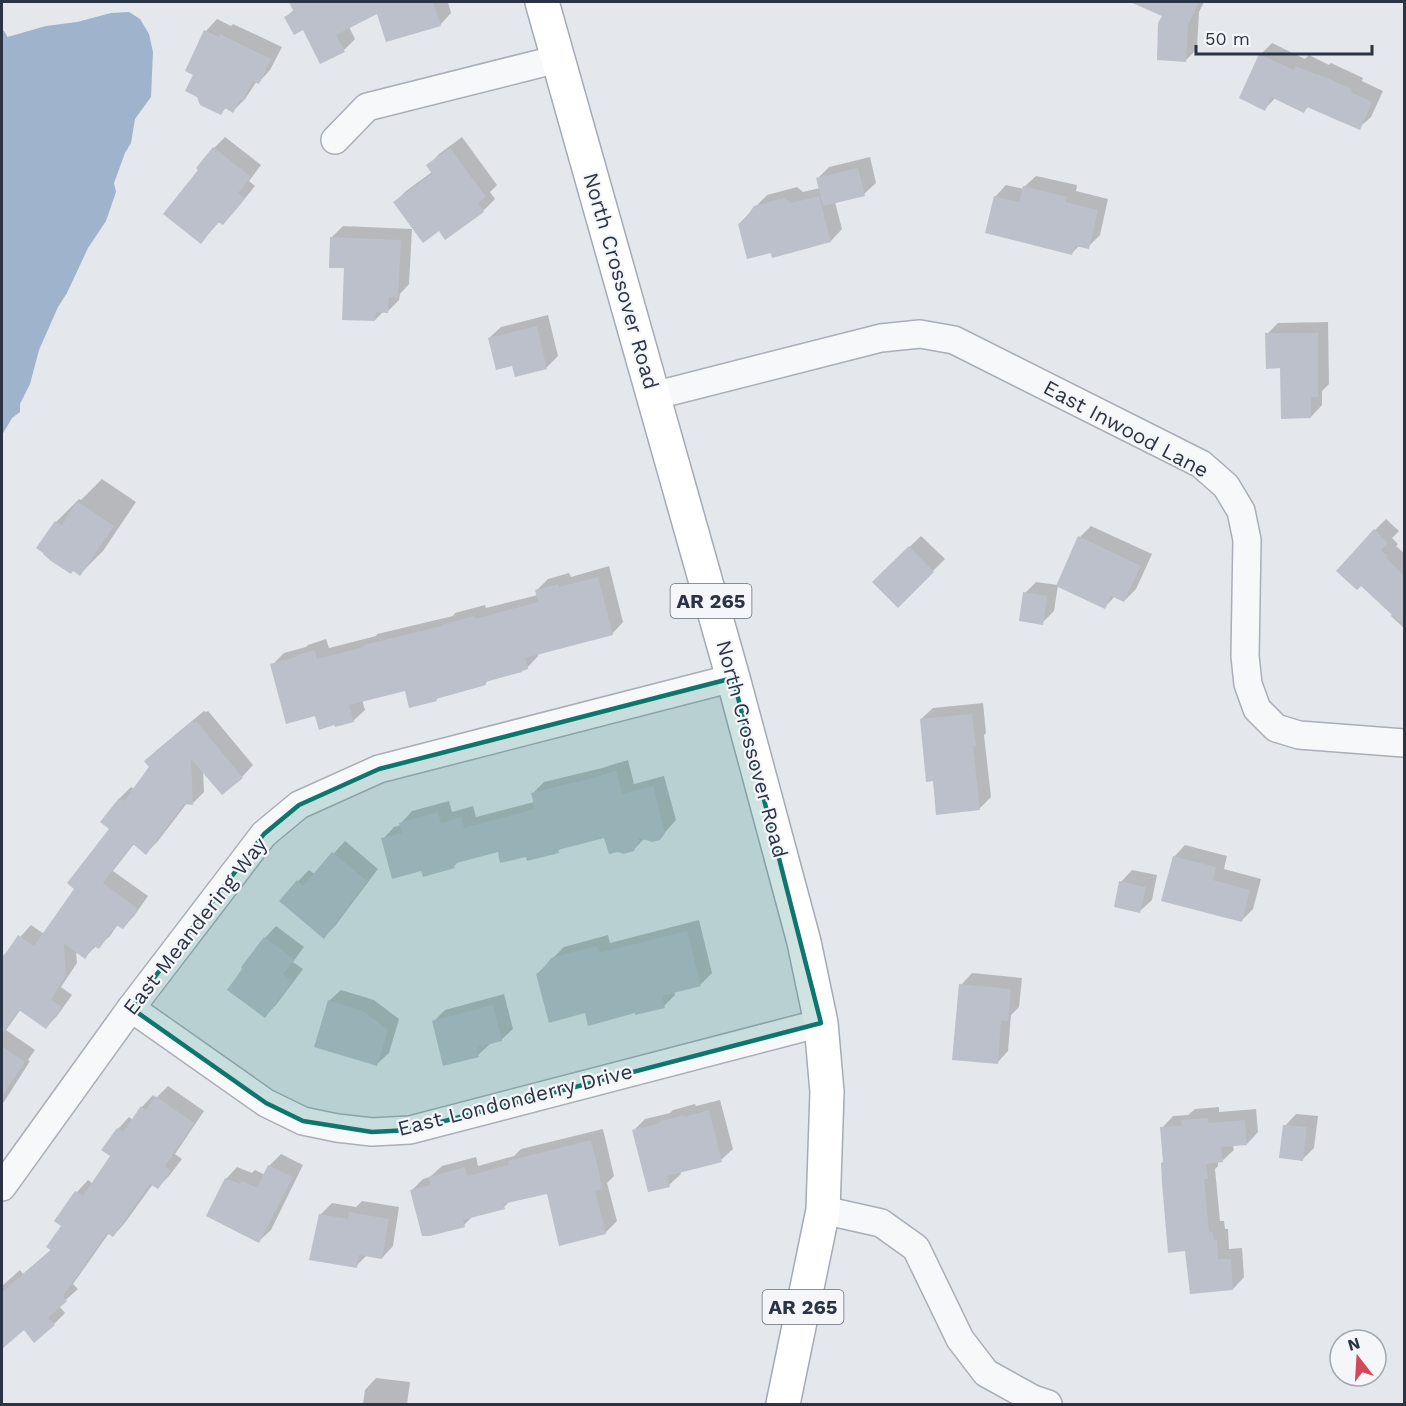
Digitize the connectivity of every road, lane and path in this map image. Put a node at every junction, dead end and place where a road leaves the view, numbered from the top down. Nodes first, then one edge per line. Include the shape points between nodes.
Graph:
1 (542, 2) edge
2 (558, 59) junction
3 (335, 140) dead end
4 (653, 396) junction
5 (733, 678) junction
6 (1404, 743) edge
7 (131, 1008) junction
8 (821, 1023) junction
9 (2, 1187) edge
10 (823, 1210) junction
11 (783, 1404) edge
12 (1048, 1404) edge

1 - 2 main road, North Crossover Road / AR 265
2 - 3 street via 367,107
2 - 4 main road, North Crossover Road / AR 265
4 - 5 main road, North Crossover Road / AR 265
4 - 6 street, East Inwood Lane via 881,338 920,334 954,340 1200,464 1226,486 1241,511 1247,540 1248,684 1257,709 1276,728 1299,735
5 - 7 street, East Meandering Way via 379,770 299,805 264,834
5 - 8 main road, North Crossover Road / AR 265 via 804,942
7 - 8 street, East Londonderry Drive via 266,1103 303,1121 372,1132 410,1130
7 - 9 street, East Meandering Way
8 - 10 main road, North Crossover Road / AR 265 via 827,1092
10 - 11 main road, North Crossover Road / AR 265
10 - 12 street via 881,1223 916,1248 960,1339 986,1373

